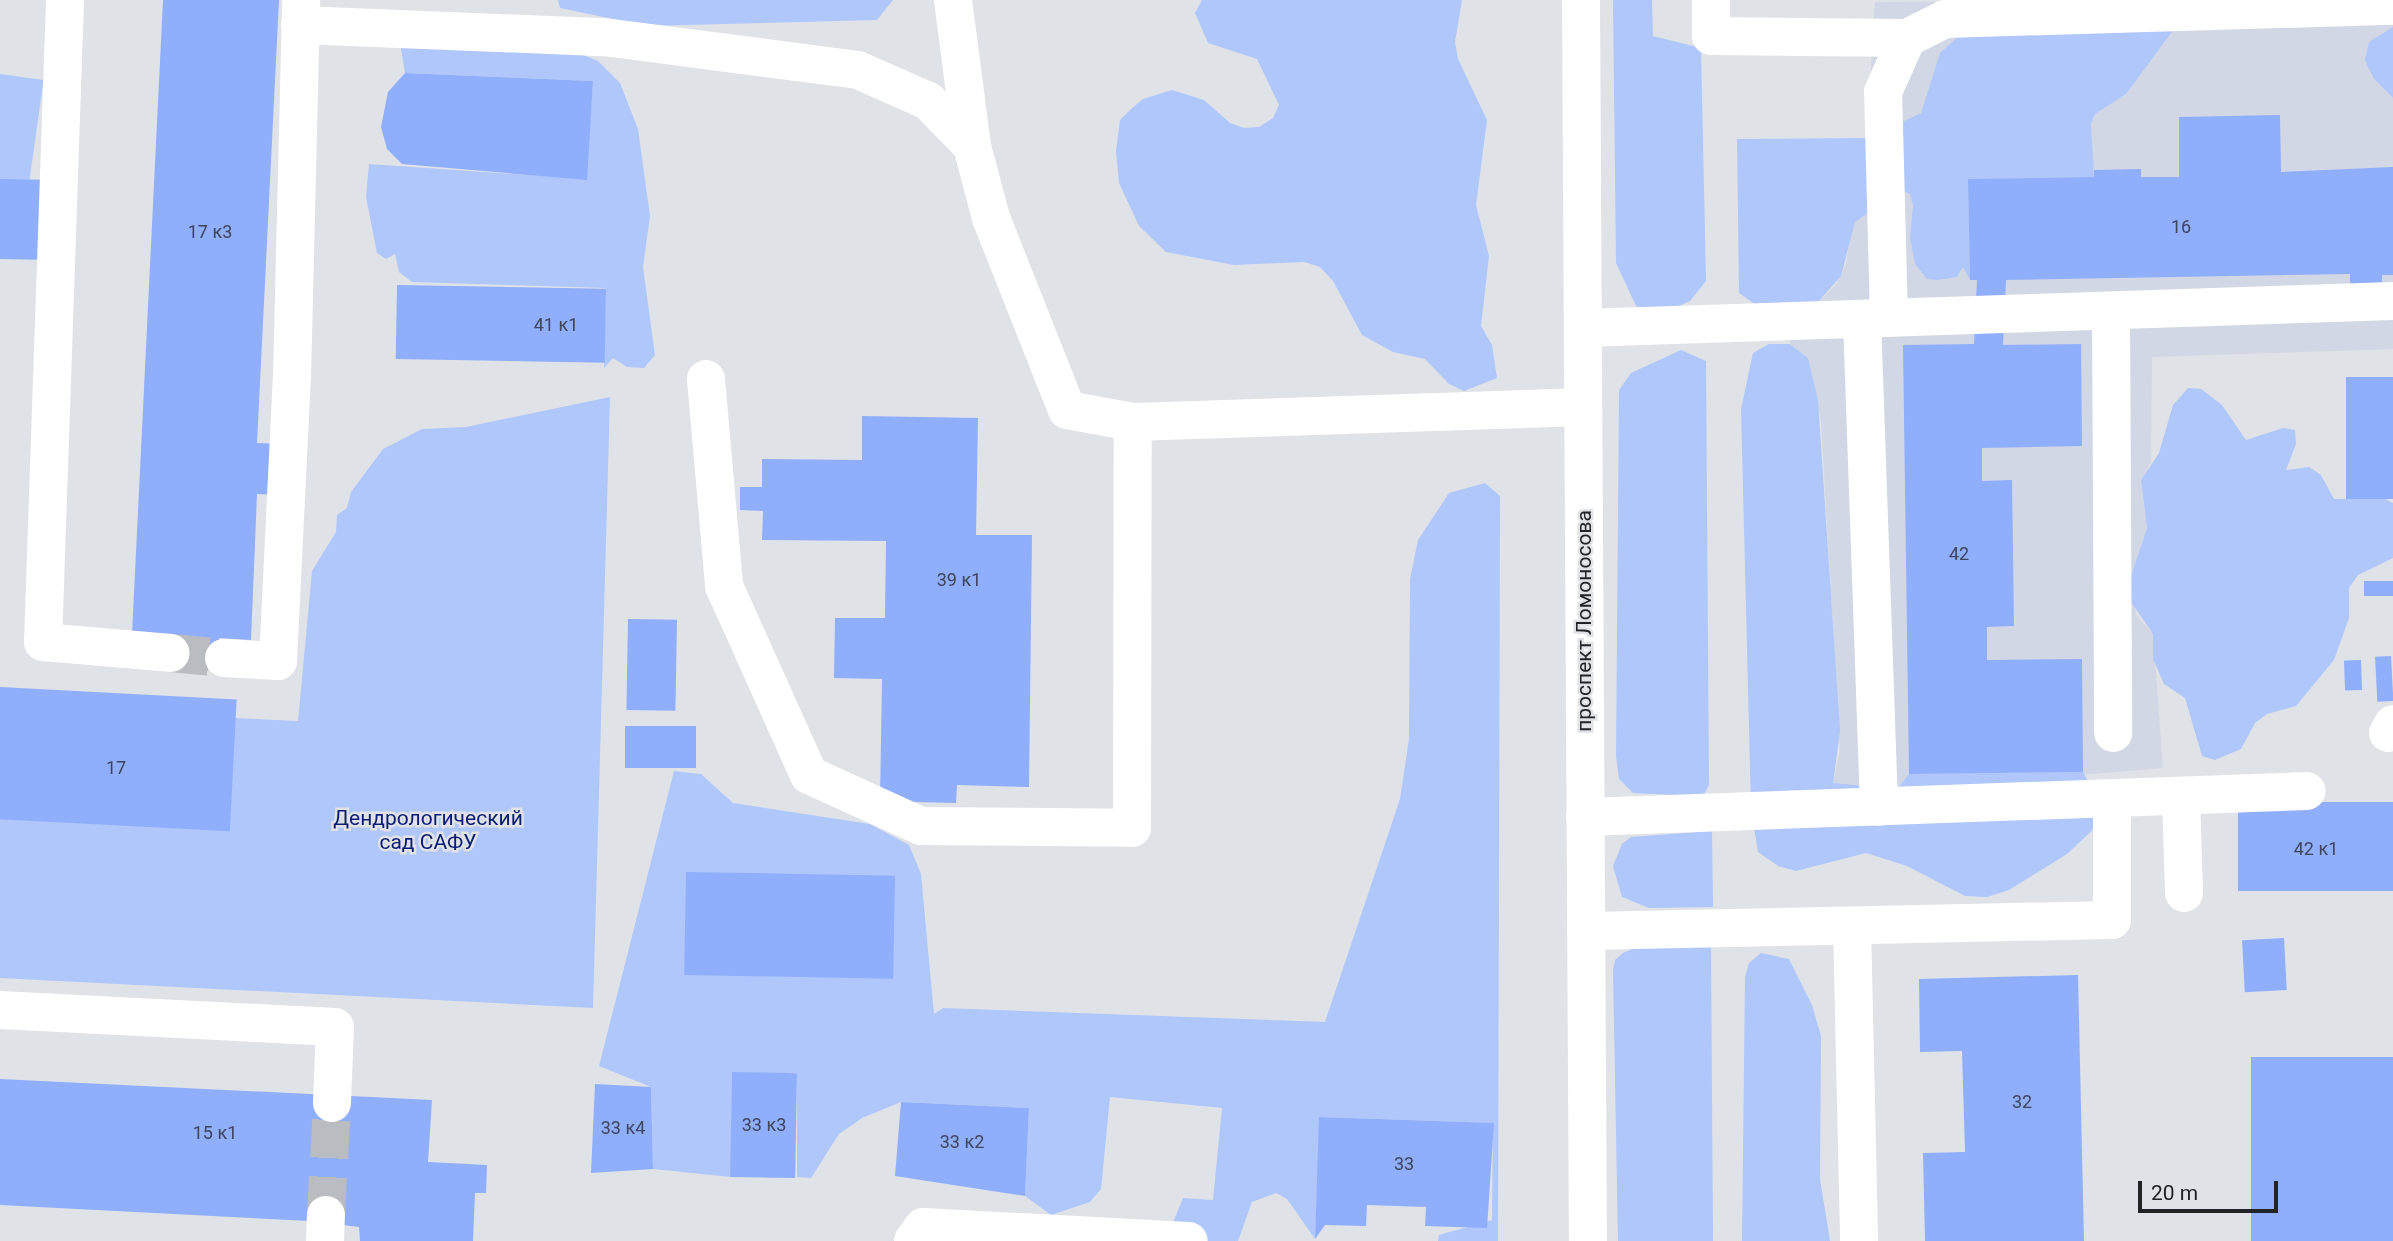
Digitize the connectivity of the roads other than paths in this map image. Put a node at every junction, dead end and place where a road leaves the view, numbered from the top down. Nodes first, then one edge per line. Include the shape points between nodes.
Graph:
1 (65, 0) edge
2 (953, 0) edge
3 (1581, 0) edge
4 (1711, 0) edge
5 (2393, 6) edge
6 (1981, 9) edge
7 (300, 12) edge
8 (1907, 37) junction
9 (972, 146) junction
10 (2393, 301) edge
11 (2111, 310) junction
12 (1876, 318) junction
13 (1583, 328) junction
14 (706, 379) dead end
15 (1583, 407) junction
16 (1133, 422) junction
17 (172, 653) tunnel mouth
18 (224, 658) tunnel mouth
19 (2113, 733) dead end
20 (2307, 791) dead end
21 (2181, 796) junction
22 (2112, 799) junction
23 (1879, 807) junction
24 (1585, 817) junction
25 (2185, 893) dead end
26 (1852, 926) junction
27 (1586, 931) junction
28 (0, 1010) edge
29 (332, 1103) tunnel mouth
30 (913, 1241) edge
31 (1189, 1241) edge
32 (1588, 1241) edge
33 (1859, 1241) edge

1 - 17 main road via 43,642
2 - 9 main road
3 - 13 main road, проспект Ломоносова
4 - 8 main road via 1711,36
5 - 6 main road
6 - 8 main road
7 - 9 main road via 604,37 858,70 928,102
7 - 18 main road via 292,377 278,661
8 - 12 main road via 1883,92
9 - 16 main road via 991,218 1068,410
10 - 11 main road
11 - 12 main road
11 - 19 main road
12 - 13 main road
12 - 23 main road
13 - 15 main road, проспект Ломоносова
14 - 16 main road via 724,586 808,775 921,826 1132,828
15 - 16 main road
15 - 24 main road, проспект Ломоносова
20 - 21 main road
21 - 22 main road
21 - 25 main road
22 - 23 main road
22 - 26 main road via 2112,920
23 - 24 main road
24 - 27 main road, проспект Ломоносова
26 - 27 main road
26 - 33 main road
27 - 32 main road, проспект Ломоносова
28 - 29 main road via 335,1027
30 - 31 main road via 923,1227

